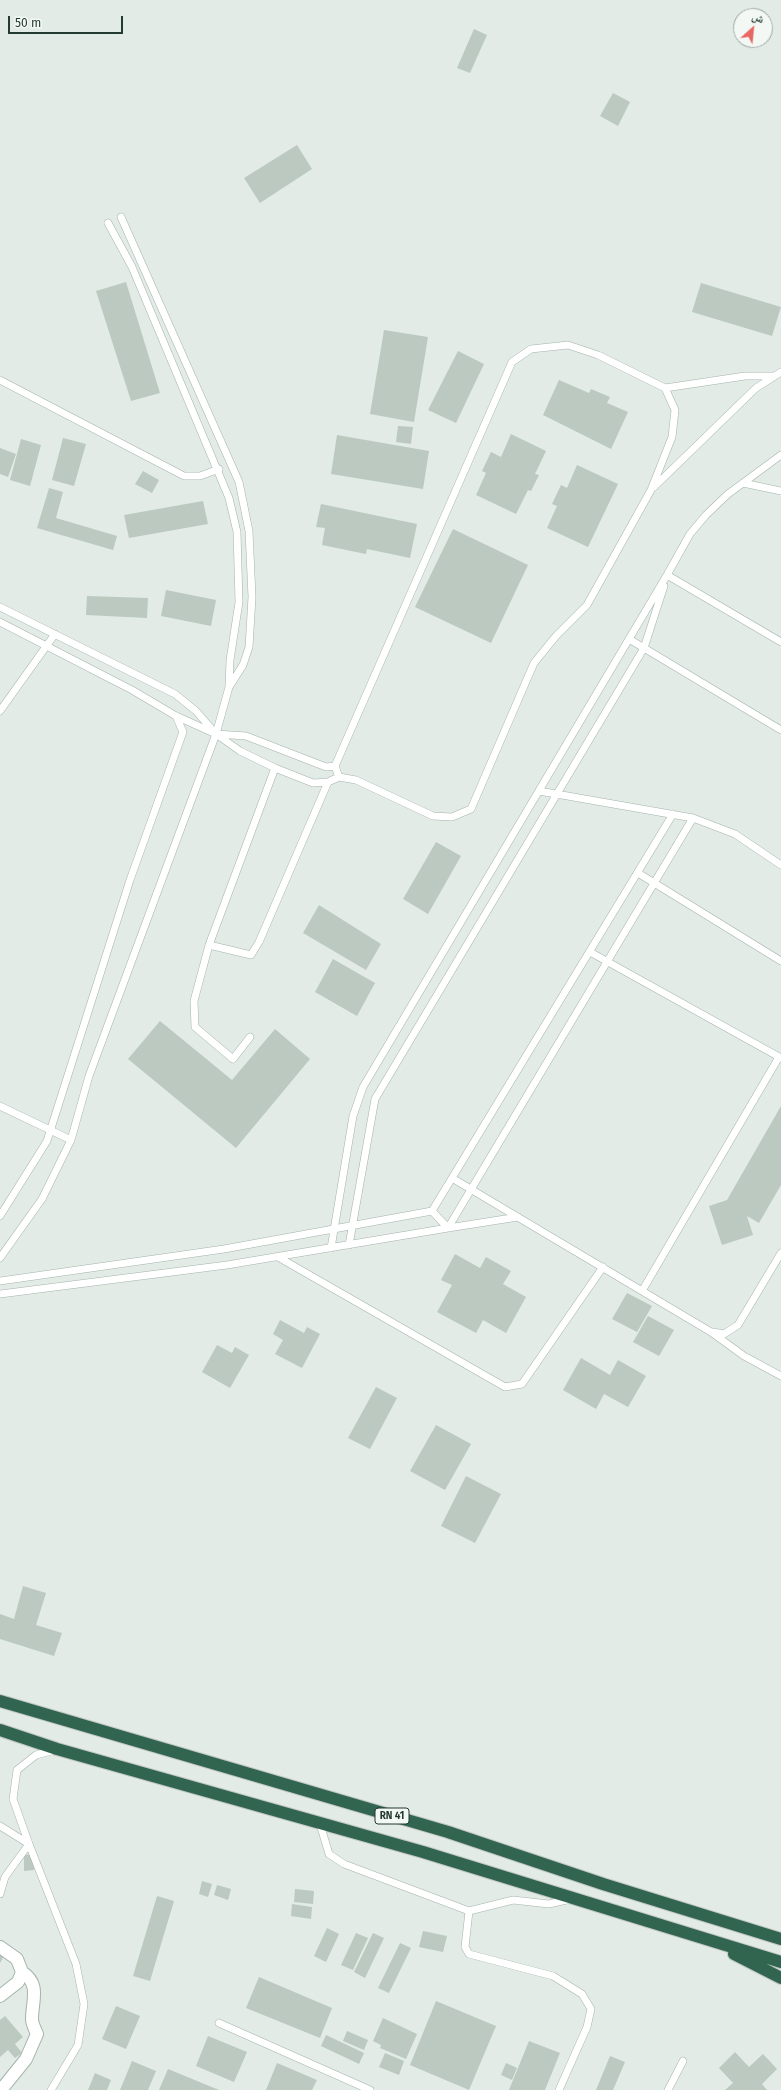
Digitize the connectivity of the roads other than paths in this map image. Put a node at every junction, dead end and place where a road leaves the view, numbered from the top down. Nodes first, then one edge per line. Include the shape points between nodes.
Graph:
1 (121, 217) dead end
2 (108, 223) dead end
3 (781, 372) edge
4 (774, 376) junction
5 (0, 380) edge
6 (664, 388) junction
7 (781, 455) edge
8 (219, 469) junction
9 (743, 483) junction
10 (651, 490) junction
11 (781, 491) edge
12 (667, 575) junction
13 (0, 607) edge
14 (0, 622) edge
15 (54, 634) junction
16 (629, 639) junction
17 (781, 642) edge
18 (47, 646) junction
19 (644, 648) junction
20 (229, 687) junction
21 (0, 711) edge
22 (176, 716) junction
23 (781, 730) edge
24 (216, 734) junction
25 (334, 766) junction
26 (275, 768) junction
27 (339, 777) junction
28 (328, 782) junction
29 (539, 791) junction
30 (557, 794) junction
31 (673, 814) junction
32 (693, 818) junction
33 (781, 865) edge
34 (638, 873) junction
35 (655, 883) junction
36 (208, 945) junction
37 (590, 952) junction
38 (781, 961) edge
39 (608, 962) junction
40 (250, 1037) dead end
41 (780, 1057) edge
42 (0, 1106) edge
43 (50, 1130) junction
44 (71, 1140) junction
45 (452, 1178) junction
46 (472, 1189) junction
47 (432, 1211) junction
48 (0, 1216) edge
49 (518, 1217) junction
50 (352, 1226) junction
51 (448, 1228) junction
52 (334, 1229) junction
53 (349, 1245) junction
54 (331, 1248) junction
55 (781, 1253) edge
56 (278, 1257) junction
57 (0, 1258) edge
58 (603, 1268) junction
59 (0, 1281) edge
60 (642, 1291) junction
61 (0, 1294) edge
62 (711, 1332) junction
63 (781, 1376) edge
64 (0, 1701) edge
65 (0, 1730) edge
66 (57, 1749) junction
67 (320, 1824) junction
68 (0, 1826) edge
69 (29, 1844) junction
70 (2, 1876) edge
71 (0, 1894) edge
72 (571, 1899) junction
73 (468, 1911) junction
74 (781, 1939) edge
75 (712, 1942) junction
76 (0, 1947) edge
77 (781, 1962) edge
78 (22, 1972) junction
79 (781, 1978) edge
80 (0, 1996) edge
81 (219, 2023) dead end
82 (682, 2062) dead end
83 (1, 2090) edge
84 (51, 2090) edge
85 (370, 2090) edge
86 (559, 2090) edge
87 (668, 2090) edge

1 - 20 lane via 239,482 249,531 252,597 249,647 243,665
2 - 8 lane via 132,267
3 - 4 lane
4 - 6 lane via 745,376
4 - 10 lane via 756,388
5 - 8 lane via 184,476 200,476
6 - 10 lane via 674,410 672,437
6 - 25 lane via 598,355 568,345 531,349 512,362
7 - 9 lane
8 - 20 lane via 237,532 239,565 239,602 230,660
9 - 11 lane
9 - 12 lane via 728,494 690,534
10 - 27 lane via 587,605 534,663 471,809 452,817 433,816 356,780
12 - 16 lane
12 - 17 lane
12 - 19 lane
13 - 15 lane
14 - 18 lane
15 - 18 lane
15 - 24 lane via 175,694
16 - 19 lane
16 - 29 lane
18 - 21 lane
18 - 22 lane
19 - 23 lane
19 - 30 lane
20 - 24 lane
22 - 24 lane
22 - 43 lane via 183,732 130,880
24 - 25 lane via 246,736 326,767
24 - 26 lane via 240,751
24 - 44 lane via 89,1076
25 - 27 lane
26 - 28 lane via 313,783
26 - 36 lane
27 - 28 lane
28 - 36 lane via 260,942 251,955
29 - 30 lane
29 - 52 lane via 363,1087 353,1116
30 - 31 lane
30 - 50 lane via 375,1099
31 - 32 lane
31 - 34 lane
32 - 33 lane via 735,834
32 - 35 lane
34 - 35 lane
34 - 37 lane
35 - 38 lane
35 - 39 lane
36 - 40 lane via 194,1001 195,1027 233,1059
37 - 39 lane
37 - 45 lane
39 - 41 lane
39 - 46 lane
41 - 60 lane
42 - 43 lane
43 - 44 lane
43 - 48 lane via 47,1141
44 - 57 lane via 42,1199
45 - 46 lane
45 - 47 lane
46 - 49 lane
46 - 51 lane
47 - 50 lane
47 - 51 lane
49 - 51 lane
49 - 58 lane
50 - 52 lane
50 - 53 lane
51 - 53 lane
52 - 54 lane
52 - 59 lane via 224,1249
53 - 54 lane
54 - 56 lane
55 - 62 lane via 738,1325 724,1334
56 - 58 lane via 505,1387 522,1384
56 - 61 lane
58 - 60 lane
60 - 62 lane
62 - 63 lane via 744,1356
64 - 74 highway, RN 41 via 448,1832 603,1884
65 - 66 highway, RN 41
66 - 67 highway, RN 41
66 - 69 lane via 36,1755 17,1770 13,1799
67 - 72 highway, RN 41 via 423,1852
67 - 73 lane via 329,1854 344,1864
68 - 69 lane
69 - 70 lane
69 - 84 lane via 76,1964 84,2004 78,2045
70 - 71 lane
72 - 73 lane via 549,1904 513,1900
72 - 75 highway, RN 41
73 - 86 lane via 465,1947 469,1954 553,1976 582,1994 591,2010 587,2027
75 - 77 highway, RN 41
75 - 79 highway
76 - 78 street via 17,1959
78 - 80 street via 18,1982
78 - 83 street via 34,1984 32,2021 37,2034 26,2060
81 - 85 lane
82 - 87 lane

